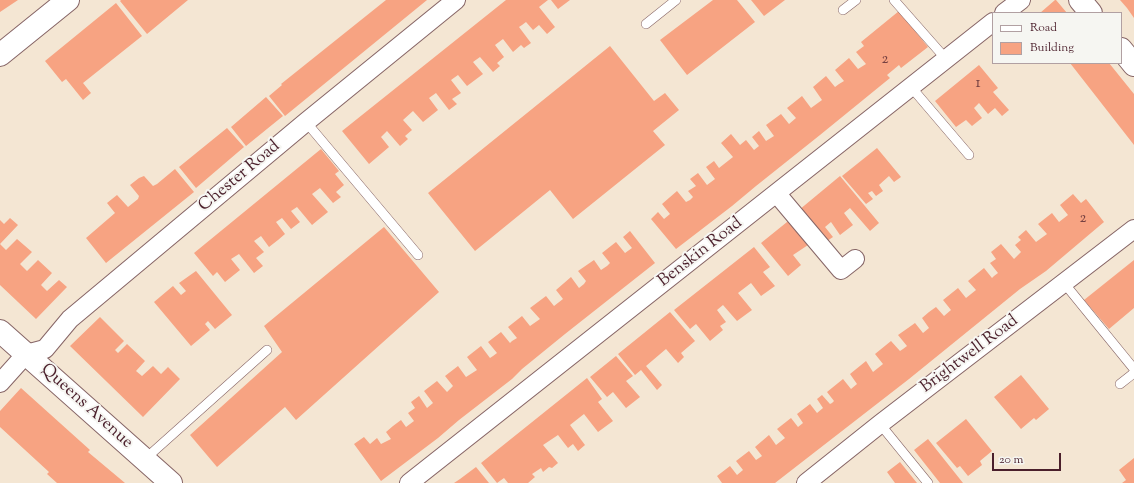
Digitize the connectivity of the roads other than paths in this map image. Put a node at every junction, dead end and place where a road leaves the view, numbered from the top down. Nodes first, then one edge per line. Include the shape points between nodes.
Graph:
1 (68, 0) edge
2 (456, 0) edge
3 (676, 0) edge
4 (856, 0) edge
5 (894, 0) edge
6 (1021, 0) edge
7 (1080, 0) edge
8 (843, 10) dead end
9 (1005, 12) edge
10 (1090, 12) edge
11 (992, 23) edge
12 (646, 24) dead end
13 (1122, 50) edge
14 (0, 55) edge
15 (946, 59) junction
16 (1134, 65) edge
17 (911, 87) junction
18 (306, 122) junction
19 (969, 155) dead end
20 (777, 194) junction
21 (1134, 229) edge
22 (418, 255) dead end
23 (855, 259) dead end
24 (1064, 283) junction
25 (0, 331) edge
26 (267, 350) dead end
27 (26, 354) junction
28 (1134, 369) edge
29 (1134, 373) edge
30 (0, 382) edge
31 (1120, 384) dead end
32 (880, 424) junction
33 (145, 459) junction
34 (171, 483) edge
35 (409, 483) edge
36 (806, 483) edge
37 (928, 483) edge

1 - 14 street
2 - 18 street, Chester Road
3 - 12 lane
4 - 8 lane
5 - 15 lane
6 - 9 street
7 - 10 street
11 - 15 street, Benskin Road
13 - 16 street
15 - 17 street, Benskin Road
17 - 19 lane
17 - 20 street, Benskin Road
18 - 22 lane
18 - 27 street, Chester Road via 70,320 45,349
20 - 23 street via 841,270
20 - 35 street, Benskin Road
21 - 24 street, Brightwell Road
24 - 28 lane
24 - 32 street, Brightwell Road
25 - 27 street, Queens Avenue
26 - 33 lane
27 - 30 street
27 - 33 street, Queens Avenue
29 - 31 lane
32 - 36 street, Brightwell Road
32 - 37 lane
33 - 34 street, Queens Avenue

